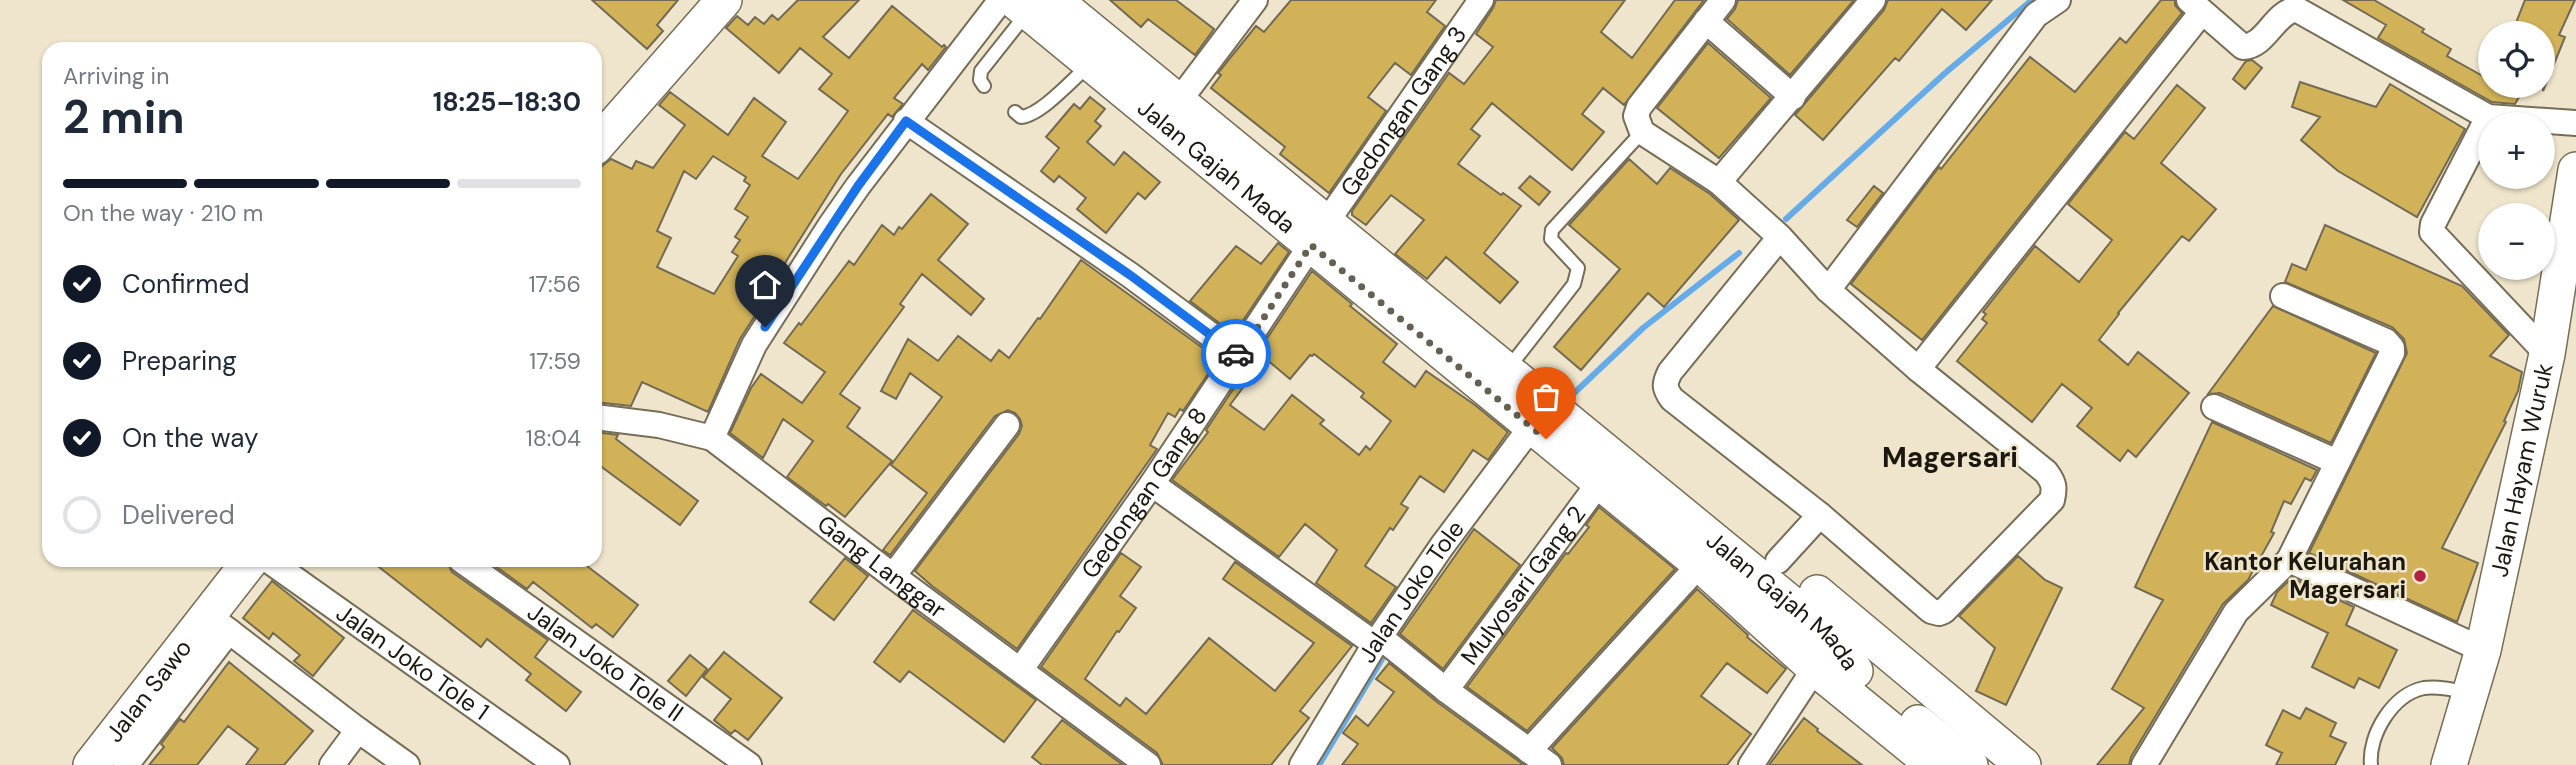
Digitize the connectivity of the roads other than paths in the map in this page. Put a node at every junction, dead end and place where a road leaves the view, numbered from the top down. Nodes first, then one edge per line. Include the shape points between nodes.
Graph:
1 (1255, 0) edge
2 (1481, 0) edge
3 (1723, 0) edge
4 (1873, 0) edge
5 (2058, 0) edge
6 (718, 2) edge
7 (1024, 3) edge
8 (2195, 6) edge
9 (2038, 7) edge
10 (1706, 21) junction
11 (1091, 63) junction
12 (984, 86) dead end
13 (1793, 97) junction
14 (1178, 102) junction
15 (2479, 112) edge
16 (1015, 113) dead end
17 (906, 121) junction
18 (2555, 122) edge
19 (2576, 123) edge
20 (1642, 132) junction
21 (2478, 136) edge
22 (602, 139) edge
23 (2576, 170) edge
24 (1719, 182) junction
25 (1319, 234) junction
26 (1780, 237) junction
27 (1828, 290) junction
28 (2283, 296) dead end
29 (2547, 354) junction
30 (1239, 356) junction
31 (1918, 369) junction
32 (1506, 370) junction
33 (2214, 407) dead end
34 (602, 418) edge
35 (1007, 425) dead end
36 (1531, 427) junction
37 (712, 438) junction
38 (2337, 462) junction
39 (1599, 482) junction
40 (1152, 484) junction
41 (1819, 515) junction
42 (1663, 517) junction
43 (2289, 559) junction
44 (1778, 561) junction
45 (1700, 564) junction
46 (247, 567) edge
47 (278, 567) edge
48 (471, 567) edge
49 (893, 576) junction
50 (219, 623) junction
51 (1384, 643) junction
52 (2483, 650) junction
53 (1815, 668) junction
54 (1021, 669) junction
55 (1446, 690) junction
56 (2469, 693) junction
57 (358, 730) junction
58 (1539, 758) edge
59 (91, 765) edge
60 (126, 765) edge
61 (332, 765) edge
62 (407, 765) edge
63 (557, 765) edge
64 (749, 765) edge
65 (1148, 765) edge
66 (1302, 765) edge
67 (1751, 765) edge
68 (1934, 765) edge
69 (1970, 765) edge
70 (2023, 765) edge
71 (2144, 765) edge
72 (2371, 765) edge
73 (2449, 765) edge

1 - 14 street
2 - 25 street, Gedongan Gang 3
3 - 10 street
4 - 13 street
5 - 9 street
6 - 22 main road
7 - 11 main road, Jalan Gajah Mada
7 - 12 lane via 981,71
7 - 14 main road, Jalan Gajah Mada
7 - 17 street
8 - 15 street via 2243,47 2255,44 2287,12 2296,9
8 - 31 street
9 - 27 street
10 - 13 street
10 - 20 street via 1639,107 1636,116
11 - 16 lane via 1036,112 1025,117
11 - 25 main road, Jalan Gajah Mada
13 - 24 street
14 - 25 main road, Jalan Gajah Mada
17 - 30 street
17 - 37 street via 765,327
18 - 19 street
20 - 24 street
20 - 32 lane via 1552,230 1551,239 1578,268 1578,275
21 - 29 street via 2432,232
23 - 29 main road, Jalan Hayam Wuruk
24 - 26 street
25 - 30 street, Gedongan Gang 8
25 - 32 main road, Jalan Gajah Mada
25 - 36 main road, Jalan Gajah Mada
26 - 27 street
26 - 41 street via 1670,372 1665,389
27 - 31 street
28 - 38 street via 2386,341 2392,348
29 - 52 main road, Jalan Hayam Wuruk
30 - 40 street, Gedongan Gang 8
31 - 41 street via 2046,472 2055,488 2052,500 1950,608 1939,613 1931,611
32 - 42 main road, Jalan Gajah Mada
33 - 38 street
34 - 37 street, Gang Langgar
35 - 49 street
36 - 39 main road, Jalan Gajah Mada
36 - 51 street, Jalan Joko Tole via 1442,546
37 - 49 street, Gang Langgar
38 - 43 street
39 - 42 main road, Jalan Gajah Mada
39 - 55 street, Mulyosari Gang 2
40 - 51 street
40 - 54 street, Gedongan Gang 8
41 - 44 street
42 - 44 main road, Jalan Gajah Mada via 1742,534
42 - 45 main road, Jalan Gajah Mada
42 - 69 main road, Jalan Gajah Mada via 1820,655 1855,671
43 - 52 street
43 - 71 street via 2236,612
44 - 70 main road, Jalan Gajah Mada
45 - 53 main road, Jalan Gajah Mada
45 - 58 street
46 - 50 main road, Jalan Sawo
47 - 63 street, Jalan Joko Tole 1
48 - 64 street, Jalan Joko Tole II
49 - 54 street, Gang Langgar
50 - 57 street
50 - 59 main road, Jalan Sawo
50 - 60 street
51 - 55 street
51 - 66 street, Jalan Joko Tole
52 - 56 main road, Jalan Hayam Wuruk
53 - 67 street
53 - 68 main road, Jalan Gajah Mada
54 - 65 street, Gang Langgar
55 - 58 street
56 - 72 lane via 2424,688 2409,694 2384,718 2373,740
56 - 73 main road, Jalan Hayam Wuruk
57 - 61 street
57 - 62 street

